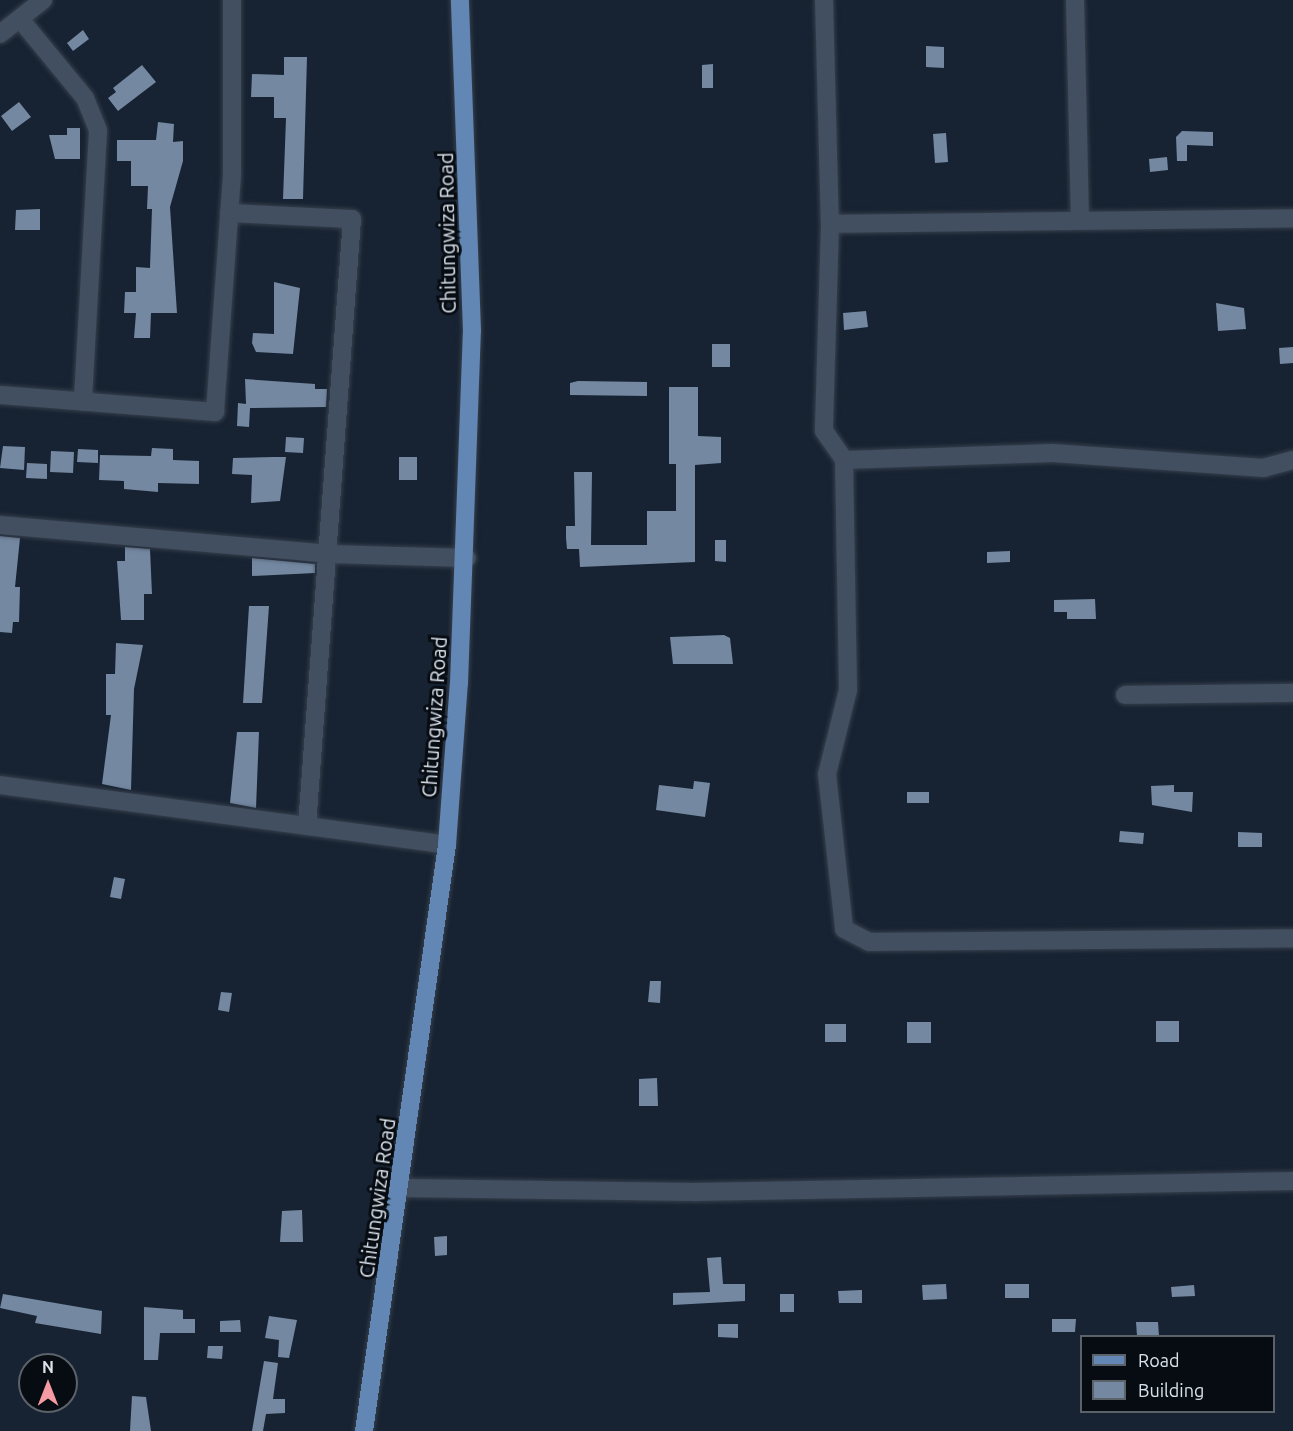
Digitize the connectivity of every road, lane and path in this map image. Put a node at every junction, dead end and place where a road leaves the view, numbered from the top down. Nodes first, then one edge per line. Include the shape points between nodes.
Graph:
1 (43, 0) edge
2 (232, 0) edge
3 (460, 0) edge
4 (824, 0) edge
5 (1075, 0) edge
6 (20, 19) junction
7 (0, 34) edge
8 (229, 213) junction
9 (1080, 216) junction
10 (1293, 218) edge
11 (830, 224) junction
12 (0, 395) edge
13 (83, 402) junction
14 (844, 460) junction
15 (1293, 460) edge
16 (0, 525) edge
17 (330, 554) junction
18 (467, 558) junction
19 (1293, 693) edge
20 (1125, 695) dead end
21 (0, 785) edge
22 (307, 826) junction
23 (447, 845) junction
24 (1293, 938) edge
25 (1293, 1181) edge
26 (401, 1188) junction
27 (364, 1431) edge

1 - 6 street
2 - 8 street
3 - 18 main road, Chitungwiza Road via 472,331
4 - 11 street
5 - 9 street
6 - 7 street
6 - 13 street via 85,99 98,131
8 - 13 street via 215,412
8 - 17 street via 352,219
9 - 10 street
9 - 11 street
11 - 14 street via 824,432
12 - 13 street
14 - 15 street via 1053,453 1263,468
14 - 24 street via 848,690 827,774 844,929 869,942
16 - 17 street
17 - 18 street
17 - 22 street
18 - 23 main road, Chitungwiza Road
19 - 20 street
21 - 22 street
22 - 23 street
23 - 26 main road, Chitungwiza Road
25 - 26 street via 695,1192
26 - 27 main road, Chitungwiza Road

